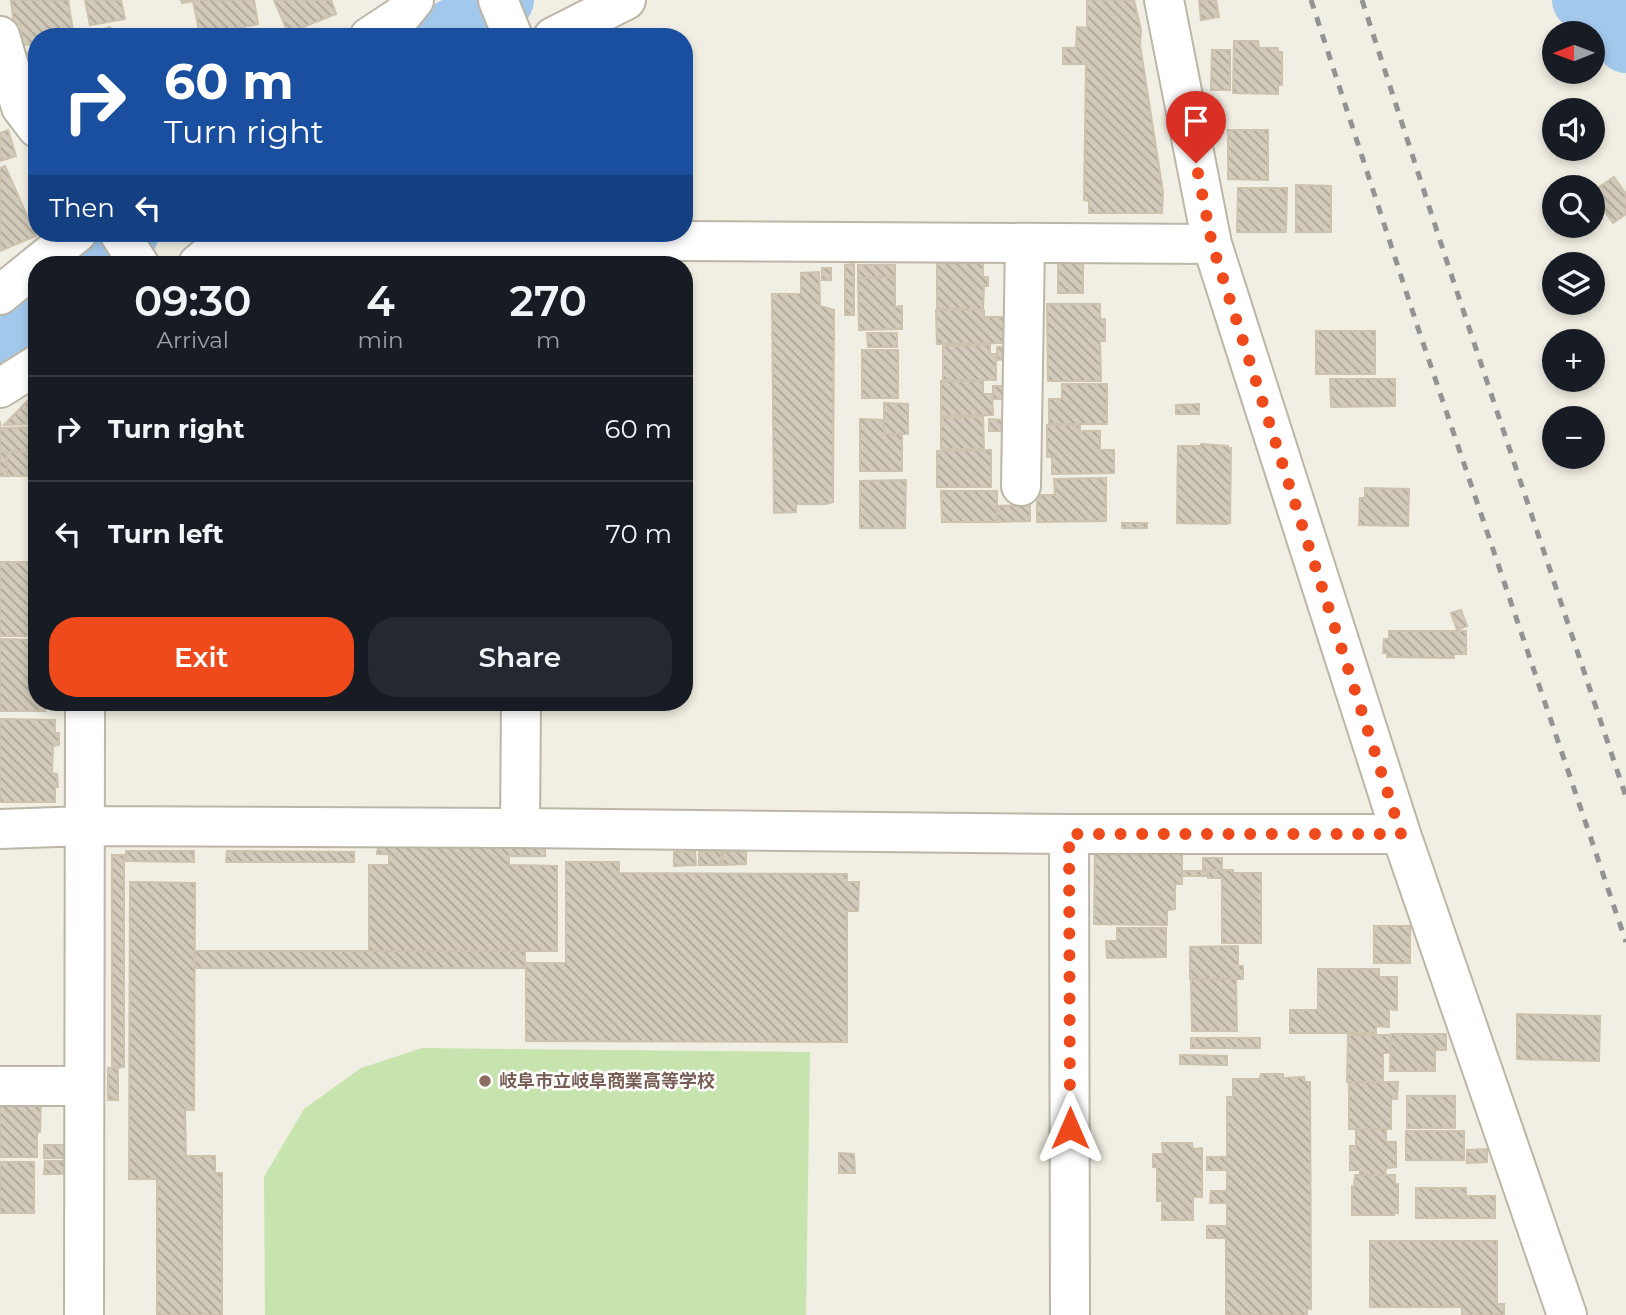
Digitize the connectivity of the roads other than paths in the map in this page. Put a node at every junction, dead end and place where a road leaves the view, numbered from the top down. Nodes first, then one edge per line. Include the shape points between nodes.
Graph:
1 (414, 0) edge
2 (498, 0) edge
3 (626, 0) edge
4 (1164, 0) edge
5 (383, 28) edge
6 (509, 28) edge
7 (571, 28) edge
8 (0, 36) edge
9 (28, 116) edge
10 (66, 242) edge
11 (224, 242) edge
12 (405, 242) edge
13 (1025, 243) junction
14 (1212, 244) junction
15 (521, 246) edge
16 (48, 256) edge
17 (207, 256) edge
18 (28, 272) edge
19 (0, 295) edge
20 (28, 371) edge
21 (0, 388) edge
22 (1021, 486) dead end
23 (85, 711) edge
24 (521, 711) edge
25 (85, 826) junction
26 (520, 828) junction
27 (0, 829) edge
28 (1069, 834) junction
29 (1401, 834) junction
30 (0, 1086) edge
31 (84, 1086) junction
32 (83, 1315) edge
33 (1070, 1315) edge
34 (1567, 1315) edge

1 - 5 street
2 - 6 street
3 - 7 street
4 - 14 street
8 - 9 street via 21,107
10 - 16 street
11 - 17 street
12 - 15 street
13 - 14 street
13 - 15 street
13 - 22 street
14 - 29 street
18 - 19 street
20 - 21 street
23 - 25 street
24 - 26 street
25 - 26 street
25 - 27 street
25 - 31 street
26 - 28 street
28 - 29 street
28 - 33 street
29 - 34 street
30 - 31 street
31 - 32 street

